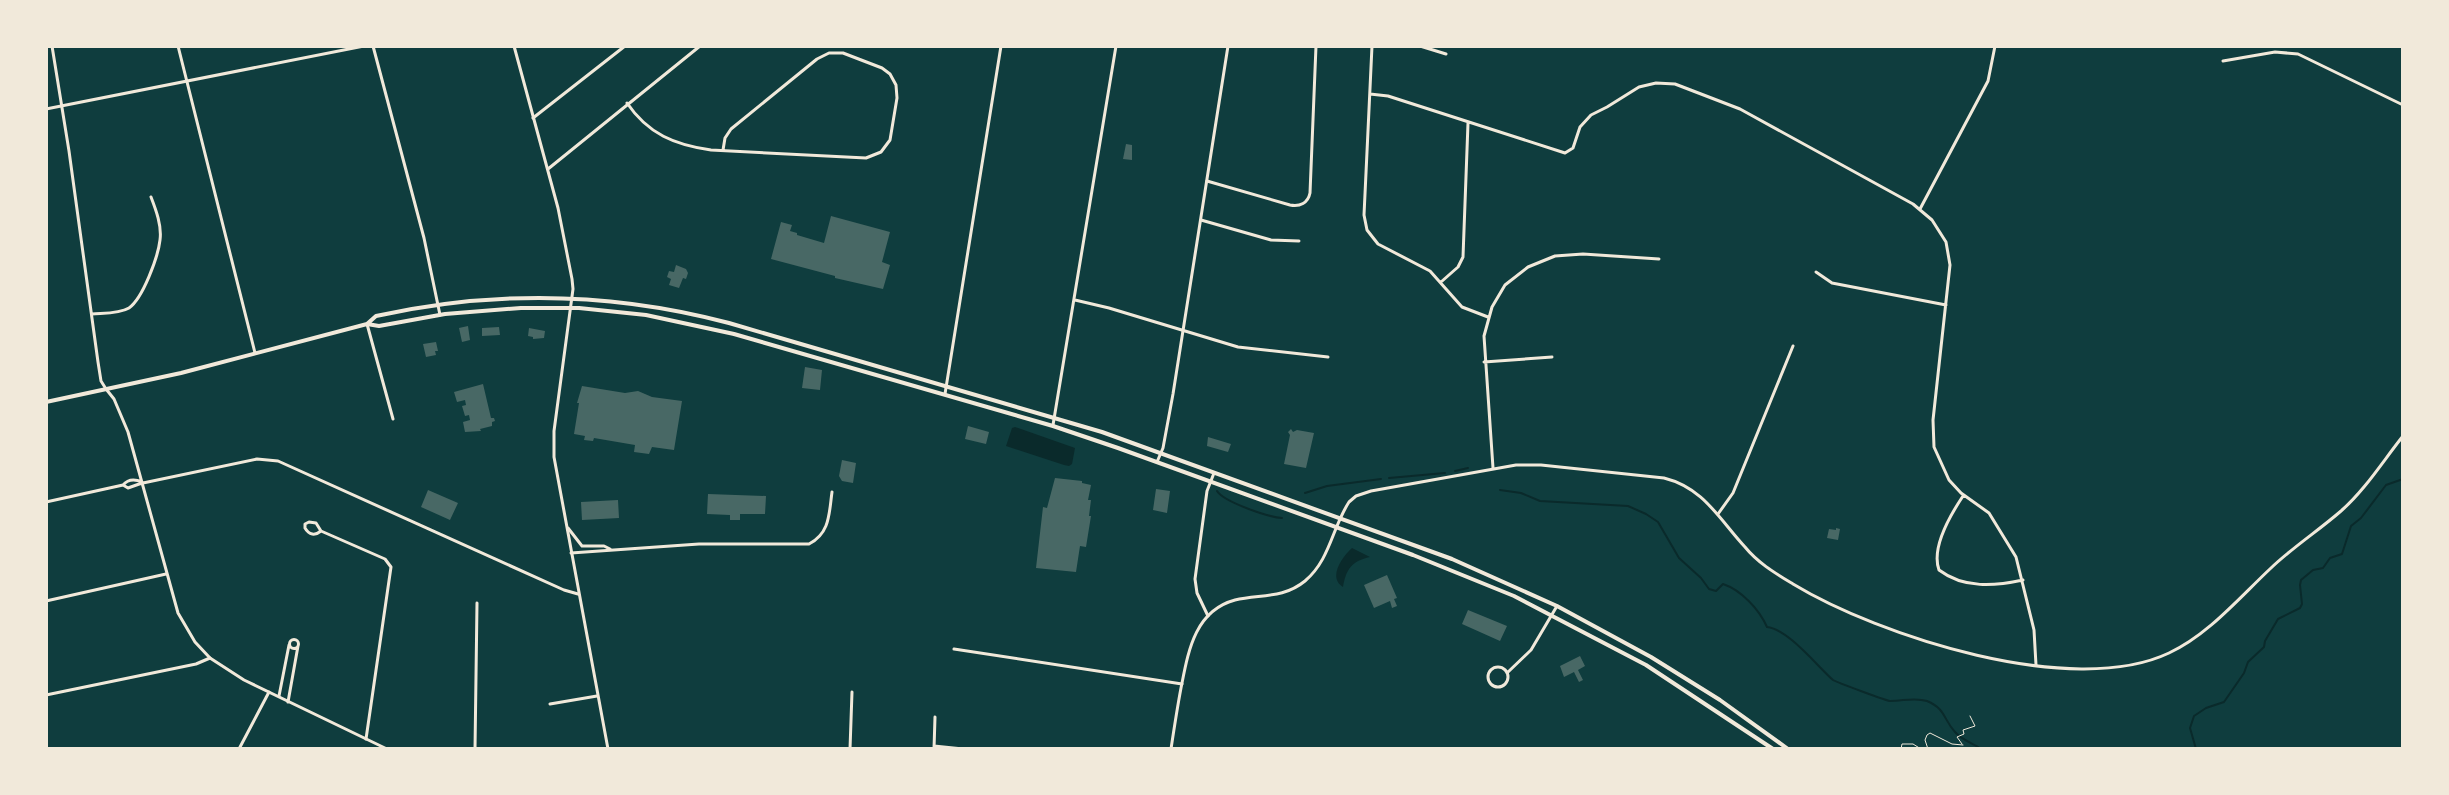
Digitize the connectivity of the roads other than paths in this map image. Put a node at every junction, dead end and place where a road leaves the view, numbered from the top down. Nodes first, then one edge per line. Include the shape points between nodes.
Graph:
1 (52, 46) edge
2 (178, 46) edge
3 (364, 46) edge
4 (373, 46) edge
5 (514, 46) edge
6 (625, 46) edge
7 (700, 46) edge
8 (1001, 46) edge
9 (1116, 46) edge
10 (1228, 46) edge
11 (1316, 46) edge
12 (1372, 46) edge
13 (1420, 46) edge
14 (1995, 46) edge
15 (1446, 54) dead end
16 (2223, 61) dead end
17 (187, 81) junction
18 (1370, 94) junction
19 (627, 103) junction
20 (2403, 105) edge
21 (62, 106) junction
22 (46, 109) edge
23 (533, 118) junction
24 (1468, 122) junction
25 (723, 150) junction
26 (547, 170) junction
27 (1207, 181) junction
28 (151, 197) dead end
29 (1920, 209) junction
30 (1201, 220) junction
31 (1299, 241) dead end
32 (1659, 259) dead end
33 (1816, 272) dead end
34 (1441, 282) junction
35 (571, 298) junction
36 (1075, 300) junction
37 (438, 305) junction
38 (1946, 305) junction
39 (570, 308) junction
40 (92, 314) junction
41 (440, 315) junction
42 (1488, 317) junction
43 (367, 324) junction
44 (1183, 331) junction
45 (1793, 346) dead end
46 (255, 353) junction
47 (1328, 357) dead end
48 (1552, 357) dead end
49 (1484, 362) junction
50 (946, 386) junction
51 (106, 389) junction
52 (945, 395) junction
53 (46, 402) edge
54 (1055, 418) junction
55 (393, 419) dead end
56 (1053, 426) junction
57 (2403, 436) edge
58 (1160, 453) junction
59 (1157, 462) junction
60 (1493, 468) junction
61 (1214, 473) junction
62 (1211, 481) junction
63 (143, 483) junction
64 (832, 492) dead end
65 (1963, 495) junction
66 (46, 502) edge
67 (1718, 514) junction
68 (1340, 519) junction
69 (566, 526) junction
70 (1336, 527) junction
71 (321, 531) dead end
72 (610, 549) junction
73 (571, 553) junction
74 (166, 574) junction
75 (2023, 580) junction
76 (578, 594) junction
77 (46, 601) edge
78 (477, 603) dead end
79 (1557, 606) junction
80 (1553, 615) junction
81 (1208, 616) junction
82 (954, 649) dead end
83 (210, 658) junction
84 (2036, 665) junction
85 (1507, 673) junction
86 (1182, 684) junction
87 (269, 692) junction
88 (852, 692) dead end
89 (46, 695) edge
90 (597, 696) junction
91 (278, 697) junction
92 (288, 702) junction
93 (550, 704) dead end
94 (935, 717) dead end
95 (366, 739) junction
96 (934, 748) edge
97 (239, 749) edge
98 (387, 749) edge
99 (475, 749) edge
100 (608, 749) edge
101 (850, 749) edge
102 (963, 749) edge
103 (1171, 749) edge
104 (1773, 749) edge
105 (1788, 749) edge

1 - 21 street
2 - 17 street
3 - 17 street
4 - 37 street
5 - 23 street
6 - 23 street
7 - 19 street
8 - 50 street
9 - 36 street
10 - 27 street
11 - 27 street via 1306,201 1290,205
12 - 18 street
13 - 15 street
14 - 29 street via 1988,81
16 - 20 street via 2275,52 2298,54
17 - 21 street
17 - 46 street
18 - 24 street
18 - 34 street via 1367,230 1378,244 1424,267
19 - 25 street via 666,139
19 - 26 street
21 - 22 street
21 - 40 street
23 - 26 street
24 - 29 street via 1569,152 1591,115 1639,87 1675,84 1740,109
24 - 34 street via 1463,257
25 - 25 street via 873,157 890,140 896,85 882,68 841,53 823,55 731,129
26 - 35 street via 567,248
27 - 30 street
28 - 40 street via 160,239 145,284 128,308
29 - 38 street via 1938,226 1948,249
30 - 31 street via 1271,240
30 - 44 street
32 - 42 street via 1550,257 1512,279
33 - 38 street via 1832,283
34 - 42 street via 1462,307
35 - 37 main road
35 - 39 street
35 - 50 main road via 709,318
36 - 44 street
36 - 54 street
37 - 41 street
37 - 43 main road via 376,316
38 - 65 street via 1932,430 1942,470
39 - 41 main road
39 - 52 main road via 635,313 706,327
39 - 69 street via 553,437
40 - 51 street
41 - 43 main road
42 - 49 street
43 - 46 main road
43 - 55 street
44 - 47 street via 1251,350
44 - 58 street
45 - 67 street via 1733,493
46 - 51 main road
48 - 49 street
49 - 60 street
50 - 52 street
50 - 54 main road
51 - 53 main road
51 - 63 street via 128,432
52 - 56 main road
54 - 56 street
54 - 58 main road
56 - 59 main road
57 - 84 street via 2342,510 2185,643 2155,659 2117,667
58 - 59 street
58 - 61 main road
59 - 62 main road
60 - 67 street via 1541,465 1664,478 1693,490
60 - 68 street via 1362,493 1349,502
61 - 62 street
61 - 68 main road
62 - 70 main road
62 - 81 street via 1195,579
63 - 66 street via 135,479
63 - 74 street
63 - 76 street via 257,459 278,461
64 - 72 street via 827,526 809,544
65 - 75 street via 1992,517
65 - 75 street via 1945,526 1939,570 1983,585
67 - 84 street via 1768,569 1856,617 1991,660
68 - 70 street
68 - 79 main road via 1452,559
69 - 72 street via 580,545
69 - 73 street
70 - 80 main road
70 - 81 street via 1320,566 1301,584 1274,596 1234,600
71 - 95 street via 385,559 391,567
72 - 73 street
73 - 76 street
74 - 77 street
74 - 83 street via 181,621
75 - 84 street
76 - 90 street
78 - 99 street
79 - 80 street
79 - 105 main road via 1694,683
80 - 85 street via 1525,657
80 - 104 main road via 1646,665
81 - 86 street via 1191,640
82 - 86 street
83 - 87 street
83 - 89 street
85 - 85 street via 1495,667 1490,682 1503,686
86 - 103 street
87 - 91 street
87 - 97 street
88 - 101 street
90 - 93 street
90 - 100 street
91 - 92 street
91 - 92 street via 294,639 298,646
92 - 95 street
94 - 96 street
95 - 98 street
96 - 102 street

